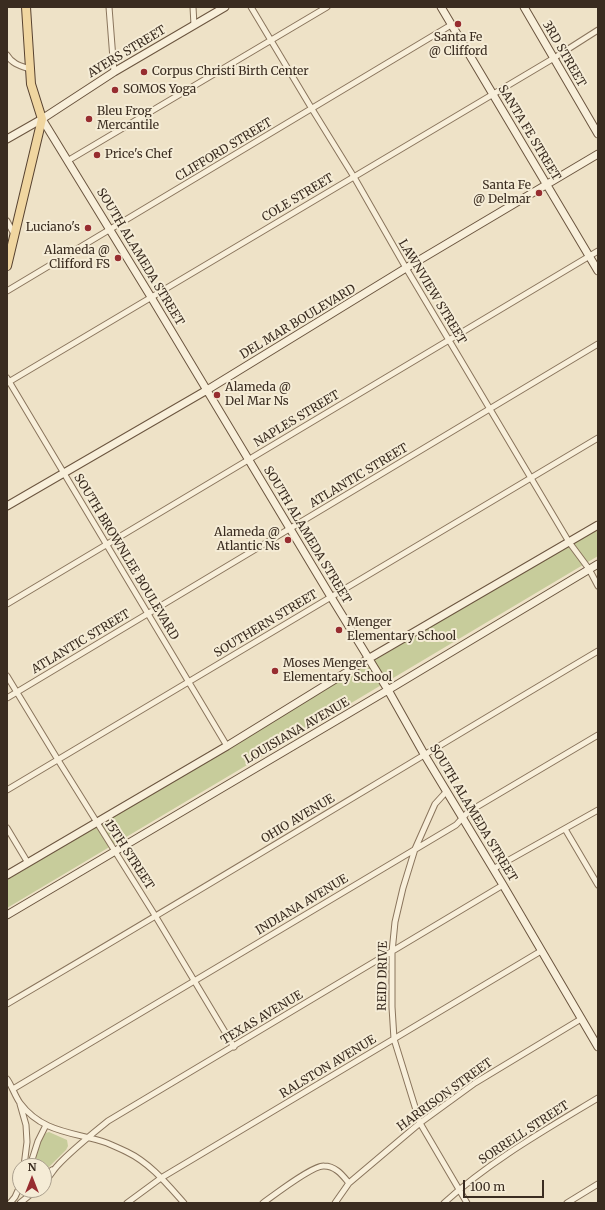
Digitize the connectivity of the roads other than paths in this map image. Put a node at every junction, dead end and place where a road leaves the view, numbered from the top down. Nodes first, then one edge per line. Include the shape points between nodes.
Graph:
1 (26, 7) edge
2 (109, 7) edge
3 (193, 7) edge
4 (225, 7) edge
5 (251, 7) edge
6 (327, 7) edge
7 (440, 7) edge
8 (524, 7) edge
9 (194, 25) junction
10 (451, 25) junction
11 (598, 30) edge
12 (271, 40) junction
13 (7, 55) edge
14 (554, 58) junction
15 (30, 69) junction
16 (114, 72) junction
17 (492, 94) junction
18 (312, 109) junction
19 (42, 119) junction
20 (598, 134) edge
21 (7, 139) edge
22 (598, 154) edge
23 (69, 160) junction
24 (354, 176) junction
25 (546, 184) junction
26 (7, 221) edge
27 (110, 230) junction
28 (14, 234) junction
29 (598, 251) edge
30 (589, 256) junction
31 (7, 266) edge
32 (406, 268) junction
33 (598, 271) edge
34 (7, 291) edge
35 (151, 297) junction
36 (449, 340) junction
37 (598, 344) edge
38 (8, 381) edge
39 (207, 390) junction
40 (490, 409) junction
41 (598, 438) edge
42 (249, 460) junction
43 (64, 473) junction
44 (532, 478) junction
45 (7, 506) edge
46 (598, 525) edge
47 (290, 529) junction
48 (569, 542) junction
49 (108, 544) junction
50 (598, 564) edge
51 (589, 569) junction
52 (598, 586) edge
53 (330, 597) junction
54 (7, 604) edge
55 (148, 614) junction
56 (598, 651) edge
57 (368, 659) junction
58 (7, 676) edge
59 (189, 682) junction
60 (388, 690) junction
61 (17, 692) junction
62 (7, 698) edge
63 (598, 735) edge
64 (227, 746) junction
65 (424, 754) junction
66 (58, 760) junction
67 (7, 790) edge
68 (446, 792) junction
69 (598, 810) edge
70 (462, 818) junction
71 (97, 823) junction
72 (7, 828) edge
73 (565, 829) junction
74 (415, 849) junction
75 (116, 850) junction
76 (28, 863) junction
77 (493, 869) junction
78 (7, 875) edge
79 (503, 885) junction
80 (598, 885) edge
81 (7, 915) edge
82 (156, 917) junction
83 (541, 951) junction
84 (392, 952) junction
85 (195, 981) junction
86 (7, 1004) edge
87 (581, 1019) junction
88 (394, 1039) junction
89 (234, 1047) junction
90 (598, 1047) edge
91 (7, 1079) edge
92 (13, 1089) junction
93 (598, 1098) edge
94 (20, 1103) junction
95 (420, 1123) junction
96 (46, 1125) junction
97 (87, 1138) junction
98 (25, 1158) edge
99 (33, 1158) edge
100 (56, 1166) junction
101 (52, 1169) edge
102 (52, 1174) edge
103 (161, 1178) junction
104 (349, 1183) junction
105 (598, 1184) edge
106 (458, 1190) junction
107 (127, 1203) edge
108 (184, 1203) edge
109 (263, 1203) edge
110 (335, 1203) edge
111 (444, 1203) edge
112 (467, 1203) edge
113 (567, 1203) edge

1 - 15 main road
2 - 16 street
3 - 9 street
4 - 9 main road, AYERS STREET
5 - 12 street, LAWNVIEW STREET
6 - 12 street
7 - 10 main road, SANTA FE STREET
8 - 14 main road, 3RD STREET
9 - 16 main road, AYERS STREET
10 - 17 main road, SANTA FE STREET
10 - 18 street, CLIFFORD STREET
11 - 14 street, COLE STREET
12 - 18 street, LAWNVIEW STREET
12 - 23 street
13 - 15 street via 18,66
14 - 17 street, COLE STREET
14 - 20 main road, 3RD STREET
15 - 19 main road via 31,84
16 - 19 main road, AYERS STREET
17 - 24 street, COLE STREET
17 - 25 main road, SANTA FE STREET
18 - 24 street, LAWNVIEW STREET
18 - 27 street, CLIFFORD STREET
19 - 21 main road, AYERS STREET
19 - 23 main road, SOUTH ALAMEDA STREET
19 - 28 main road
22 - 25 main road, DEL MAR BOULEVARD
23 - 27 main road, SOUTH ALAMEDA STREET
24 - 32 street, LAWNVIEW STREET
24 - 35 street, COLE STREET
25 - 30 main road, SANTA FE STREET
25 - 32 main road, DEL MAR BOULEVARD
26 - 28 street
27 - 34 street, CLIFFORD STREET
27 - 35 main road, SOUTH ALAMEDA STREET
28 - 31 main road
29 - 30 street, NAPLES STREET
30 - 33 main road, SANTA FE STREET
30 - 36 street, NAPLES STREET
32 - 36 street, LAWNVIEW STREET
32 - 39 main road, DEL MAR BOULEVARD
35 - 38 street, COLE STREET
35 - 39 main road, SOUTH ALAMEDA STREET
36 - 40 street, LAWNVIEW STREET
36 - 42 street, NAPLES STREET
37 - 40 street, ATLANTIC STREET
38 - 43 street, SOUTH BROWNLEE BOULEVARD
39 - 42 main road, SOUTH ALAMEDA STREET
39 - 43 main road, DEL MAR BOULEVARD
40 - 44 street, LAWNVIEW STREET
40 - 47 street, ATLANTIC STREET
41 - 44 street, SOUTHERN STREET
42 - 47 main road, SOUTH ALAMEDA STREET
42 - 49 street, NAPLES STREET
43 - 45 main road, DEL MAR BOULEVARD
43 - 49 street, SOUTH BROWNLEE BOULEVARD
44 - 48 street, LAWNVIEW STREET
44 - 53 street, SOUTHERN STREET
46 - 48 main road, LOUISIANA AVENUE
47 - 53 main road, SOUTH ALAMEDA STREET
47 - 55 street, ATLANTIC STREET
48 - 51 street, LAWNVIEW STREET
48 - 57 main road, LOUISIANA AVENUE
49 - 54 street, NAPLES STREET
49 - 55 street, SOUTH BROWNLEE BOULEVARD
50 - 51 main road, LOUISIANA AVENUE
51 - 52 street, LAWNVIEW STREET
51 - 60 main road, LOUISIANA AVENUE
53 - 57 main road, SOUTH ALAMEDA STREET
53 - 59 street, SOUTHERN STREET
55 - 59 street, SOUTH BROWNLEE BOULEVARD
55 - 61 street, ATLANTIC STREET
56 - 65 street, OHIO AVENUE
57 - 60 main road, SOUTH ALAMEDA STREET
57 - 64 main road, LOUISIANA AVENUE
58 - 61 street, 15TH STREET
59 - 64 street, SOUTH BROWNLEE BOULEVARD
59 - 66 street, SOUTHERN STREET
60 - 65 main road, SOUTH ALAMEDA STREET
60 - 75 main road, LOUISIANA AVENUE
61 - 62 street, ATLANTIC STREET
61 - 66 street, 15TH STREET
63 - 70 street, INDIANA AVENUE
64 - 71 main road, LOUISIANA AVENUE
65 - 68 main road, SOUTH ALAMEDA STREET
65 - 82 street, OHIO AVENUE
66 - 67 street, SOUTHERN STREET
66 - 71 street, 15TH STREET
68 - 70 main road, SOUTH ALAMEDA STREET
68 - 74 street, REID DRIVE via 435,804
69 - 73 street
70 - 74 street, INDIANA AVENUE via 456,825
70 - 77 main road, SOUTH ALAMEDA STREET
71 - 75 street, 15TH STREET
71 - 76 main road, LOUISIANA AVENUE
72 - 76 street
73 - 77 street
73 - 80 street
74 - 84 street, REID DRIVE via 395,922
74 - 85 street, INDIANA AVENUE
75 - 81 main road, LOUISIANA AVENUE
75 - 82 street, 15TH STREET
76 - 78 main road, LOUISIANA AVENUE
77 - 79 main road, SOUTH ALAMEDA STREET
79 - 83 main road, SOUTH ALAMEDA STREET
79 - 84 street, TEXAS AVENUE
82 - 85 street, 15TH STREET
82 - 86 street, OHIO AVENUE
83 - 87 main road, SOUTH ALAMEDA STREET
83 - 88 street, RALSTON AVENUE
84 - 88 street, REID DRIVE
84 - 89 street, TEXAS AVENUE
85 - 89 street, 15TH STREET
85 - 92 street, INDIANA AVENUE
87 - 90 main road, SOUTH ALAMEDA STREET
87 - 95 street, HARRISON STREET via 474,1083
88 - 95 street, REID DRIVE
88 - 103 street, RALSTON AVENUE
89 - 97 street, TEXAS AVENUE via 108,1121
91 - 92 street
92 - 94 street
93 - 106 street, SORRELL STREET via 536,1135
94 - 96 street
94 - 98 street via 26,1126
95 - 104 street, HARRISON STREET
95 - 106 street, REID DRIVE
96 - 97 street via 61,1132
96 - 99 street
97 - 100 street, TEXAS AVENUE
97 - 103 street via 108,1143 129,1153 147,1164
100 - 101 street
100 - 102 street, TEXAS AVENUE
103 - 107 street, RALSTON AVENUE
103 - 108 street
104 - 109 street via 340,1172 323,1165
104 - 110 street, HARRISON STREET
105 - 113 street
106 - 111 street, SORRELL STREET
106 - 112 street, REID DRIVE

